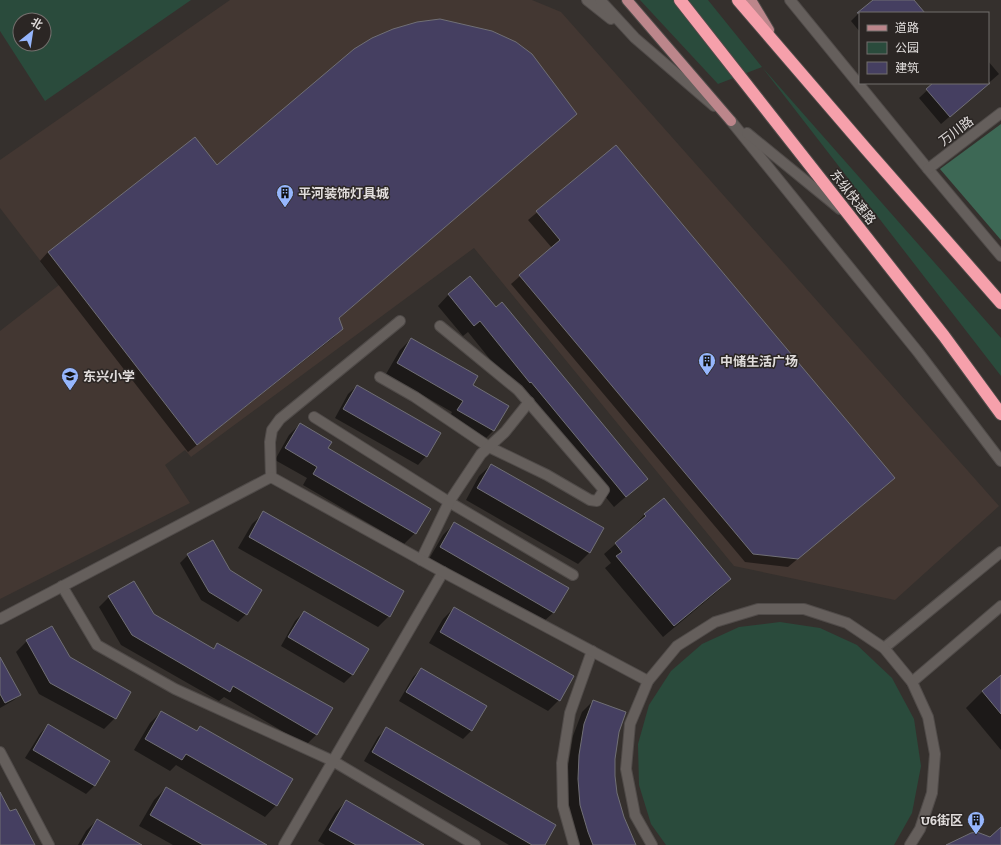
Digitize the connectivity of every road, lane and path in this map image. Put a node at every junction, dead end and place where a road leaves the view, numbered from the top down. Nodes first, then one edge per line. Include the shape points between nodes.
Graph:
1 (587, 0) edge
2 (600, 0) edge
3 (627, 0) edge
4 (680, 0) edge
5 (738, 0) edge
6 (751, 0) edge
7 (790, 0) edge
8 (797, 0) edge
9 (804, 18) junction
10 (635, 38) junction
11 (781, 50) junction
12 (1001, 113) edge
13 (731, 121) junction
14 (928, 169) junction
15 (852, 219) junction
16 (1001, 256) edge
17 (1001, 303) edge
18 (400, 321) dead end
19 (440, 326) dead end
20 (380, 377) dead end
21 (529, 402) junction
22 (1001, 414) edge
23 (314, 417) dead end
24 (489, 447) junction
25 (1001, 461) edge
26 (271, 477) junction
27 (449, 502) junction
28 (1001, 552) edge
29 (421, 560) junction
30 (443, 572) junction
31 (573, 575) dead end
32 (62, 586) junction
33 (1001, 606) edge
34 (0, 619) edge
35 (884, 648) junction
36 (592, 651) junction
37 (648, 681) junction
38 (912, 682) junction
39 (0, 752) edge
40 (333, 761) junction
41 (49, 845) edge
42 (284, 845) edge
43 (475, 845) edge
44 (574, 845) edge
45 (652, 845) edge
46 (910, 845) edge

1 - 10 street
2 - 10 street
3 - 13 main road
4 - 15 highway, 东纵快速路
5 - 11 highway
6 - 11 main road
7 - 9 street
8 - 9 street
9 - 14 street
10 - 13 street
11 - 17 highway
12 - 14 street, 万川路
13 - 15 street
13 - 25 street via 918,352
14 - 16 street
15 - 22 highway, 东纵快速路 via 944,336
18 - 26 street via 280,419 272,430 270,442
19 - 21 street
20 - 24 street via 415,397
21 - 24 street
21 - 24 street via 604,490 597,501 590,500
23 - 27 street
24 - 27 street via 481,454
26 - 29 street
26 - 32 street
27 - 29 street
27 - 31 street
28 - 35 street
29 - 30 street
30 - 36 street
30 - 40 street
32 - 34 street
32 - 40 street via 97,644 175,689
33 - 38 street
35 - 37 street via 847,623 804,609 758,609 715,622 677,646
35 - 38 street
36 - 37 street
36 - 44 street via 570,713 562,763 563,806
37 - 45 street via 630,724 626,769 635,815
38 - 46 street via 928,717 935,754 932,792 920,829
39 - 41 street
40 - 42 street
40 - 43 street

